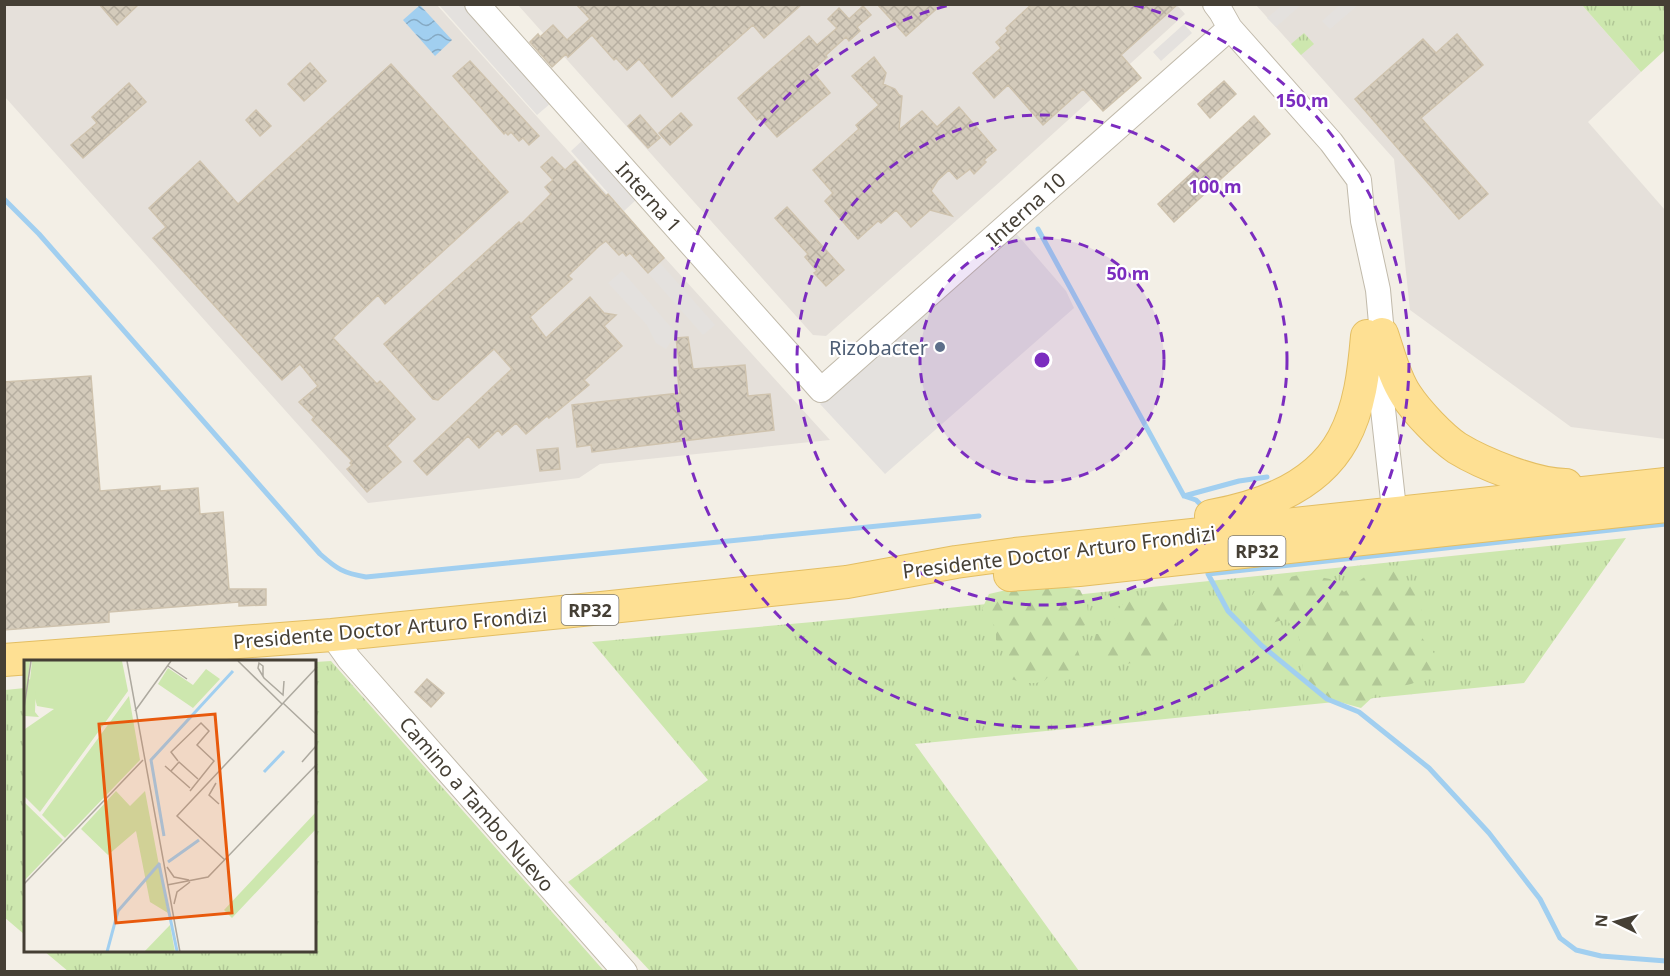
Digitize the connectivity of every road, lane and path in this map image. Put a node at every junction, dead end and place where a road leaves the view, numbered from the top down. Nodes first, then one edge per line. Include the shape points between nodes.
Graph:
1 (477, 4) edge
2 (1215, 4) edge
3 (1230, 27) junction
4 (1376, 345) junction
5 (821, 390) joint
6 (1665, 484) edge
7 (1633, 486) junction
8 (1665, 499) edge
9 (1665, 506) edge
10 (1395, 520) junction
11 (1016, 554) junction
12 (1115, 566) junction
13 (847, 582) junction
14 (332, 635) junction
15 (4, 660) edge
16 (625, 972) edge

1 - 5 street, Interna 1
2 - 3 street
3 - 4 street via 1331,142 1359,180 1363,292
3 - 5 street, Interna 10
4 - 7 main road via 1414,407 1471,456 1528,478 1560,485
4 - 10 street
4 - 11 main road via 1364,369 1343,441 1300,485 1244,508
6 - 7 main road, Presidente Doctor Arturo Frondizi / RP32
7 - 10 main road, Presidente Doctor Arturo Frondizi / RP32
8 - 10 main road
9 - 12 main road, Presidente Doctor Arturo Frondizi / RP32
10 - 11 main road, Presidente Doctor Arturo Frondizi / RP32
10 - 12 main road
11 - 13 main road, Presidente Doctor Arturo Frondizi / RP32
12 - 13 main road, Presidente Doctor Arturo Frondizi / RP32 via 958,579
13 - 14 main road, Presidente Doctor Arturo Frondizi / RP32
14 - 15 main road, Presidente Doctor Arturo Frondizi / RP32
14 - 16 street, Camino a Tambo Nuevo

